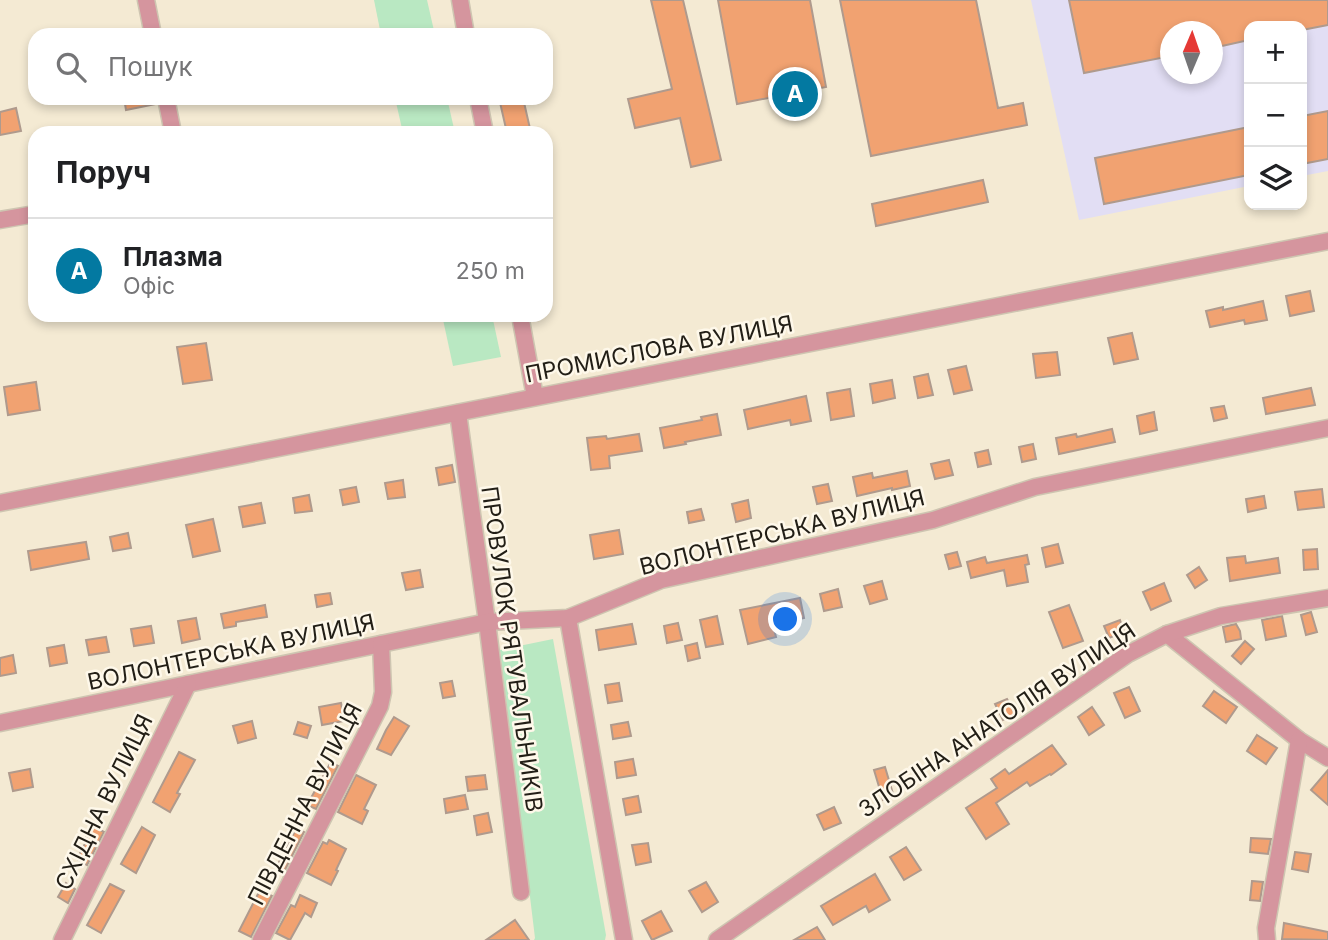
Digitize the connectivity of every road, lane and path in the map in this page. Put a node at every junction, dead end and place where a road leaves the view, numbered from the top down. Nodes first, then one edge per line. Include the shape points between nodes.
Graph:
1 (146, 0) edge
2 (460, 0) edge
3 (152, 28) edge
4 (465, 28) edge
5 (167, 105) edge
6 (479, 105) edge
7 (172, 126) edge
8 (484, 126) edge
9 (28, 215) edge
10 (0, 220) edge
11 (1328, 242) edge
12 (521, 322) edge
13 (535, 397) junction
14 (458, 412) junction
15 (1328, 428) edge
16 (0, 503) edge
17 (1328, 598) edge
18 (568, 618) junction
19 (487, 622) junction
20 (1167, 634) junction
21 (381, 644) junction
22 (188, 684) junction
23 (0, 723) edge
24 (1299, 740) junction
25 (1328, 758) edge
26 (521, 891) dead end
27 (62, 940) edge
28 (261, 940) edge
29 (624, 940) edge
30 (718, 940) edge
31 (1267, 940) edge

1 - 3 street
2 - 4 street
5 - 7 street
6 - 8 street
9 - 10 street
11 - 13 street, ПРОМИСЛОВА ВУЛИЦЯ
12 - 13 street
13 - 14 street, ПРОМИСЛОВА ВУЛИЦЯ
14 - 16 street, ПРОМИСЛОВА ВУЛИЦЯ
14 - 19 street, ПРОВУЛОК РЯТУВАЛЬНИКІВ
15 - 18 street, ВОЛОНТЕРСЬКА ВУЛИЦЯ via 1035,487 933,520 661,580
17 - 20 street, ЗЛОБІНА АНАТОЛІЯ ВУЛИЦЯ via 1221,616
18 - 19 street, ВОЛОНТЕРСЬКА ВУЛИЦЯ
18 - 29 street
19 - 21 street, ВОЛОНТЕРСЬКА ВУЛИЦЯ
19 - 26 street, ПРОВУЛОК РЯТУВАЛЬНИКІВ
20 - 24 street
20 - 30 street, ЗЛОБІНА АНАТОЛІЯ ВУЛИЦЯ via 1128,654
21 - 22 street, ВОЛОНТЕРСЬКА ВУЛИЦЯ
21 - 28 street, ПІВДЕННА ВУЛИЦЯ via 380,706
22 - 23 street, ВОЛОНТЕРСЬКА ВУЛИЦЯ
22 - 27 street, СХІДНА ВУЛИЦЯ
24 - 25 street
24 - 31 street

